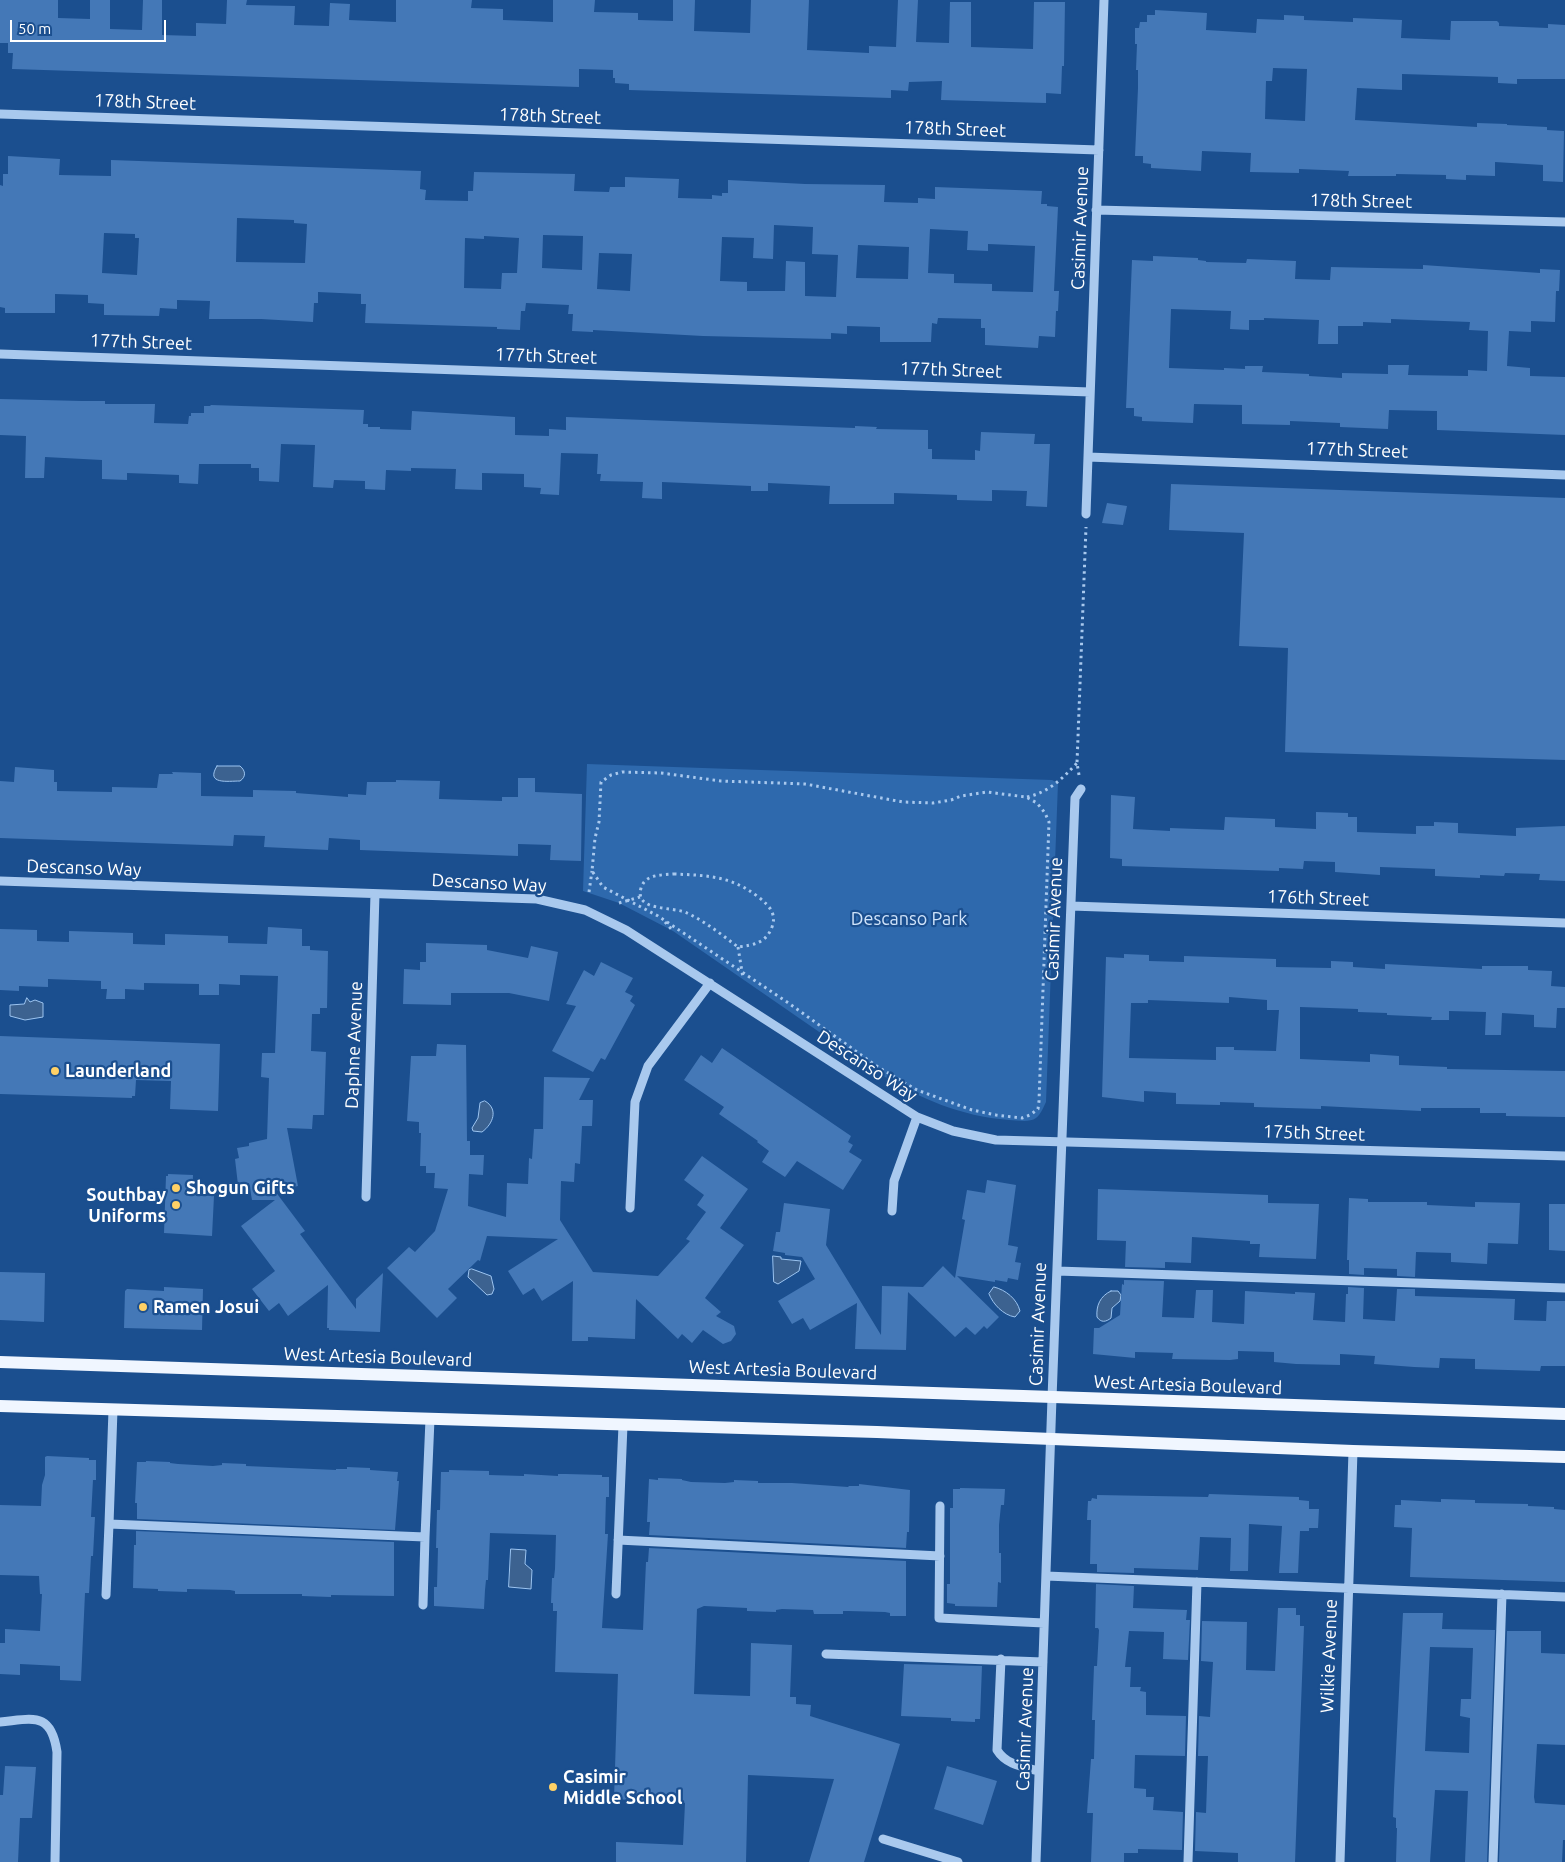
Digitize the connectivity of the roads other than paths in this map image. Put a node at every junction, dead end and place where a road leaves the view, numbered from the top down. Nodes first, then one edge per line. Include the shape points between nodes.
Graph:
1 (1104, 0) edge
2 (0, 114) edge
3 (1099, 150) junction
4 (1096, 210) junction
5 (1565, 222) edge
6 (0, 354) edge
7 (1090, 392) junction
8 (1088, 456) junction
9 (1565, 475) edge
10 (1086, 514) road end
11 (1082, 789) road end
12 (0, 881) edge
13 (375, 894) junction
14 (1071, 906) junction
15 (1565, 923) edge
16 (710, 983) junction
17 (916, 1117) junction
18 (1062, 1142) junction
19 (1565, 1156) edge
20 (366, 1197) dead end
21 (630, 1208) dead end
22 (892, 1211) dead end
23 (1056, 1271) junction
24 (1565, 1288) edge
25 (0, 1362) edge
26 (1052, 1398) junction
27 (0, 1406) edge
28 (112, 1410) junction
29 (1565, 1414) edge
30 (430, 1419) junction
31 (623, 1425) junction
32 (1050, 1439) junction
33 (1353, 1451) junction
34 (1565, 1457) edge
35 (940, 1506) dead end
36 (108, 1524) junction
37 (425, 1537) junction
38 (618, 1540) junction
39 (940, 1556) junction
40 (1046, 1576) junction
41 (1197, 1582) junction
42 (1348, 1589) junction
43 (616, 1594) dead end
44 (1502, 1594) junction
45 (106, 1595) dead end
46 (1565, 1597) edge
47 (423, 1606) dead end
48 (1044, 1623) junction
49 (826, 1654) dead end
50 (1001, 1659) junction
51 (1043, 1662) junction
52 (0, 1722) edge
53 (1039, 1771) junction
54 (883, 1839) dead end
55 (55, 1862) edge
56 (958, 1862) edge
57 (1036, 1862) edge
58 (1188, 1862) edge
59 (1340, 1862) edge
60 (1494, 1862) edge

1 - 3 street, Casimir Avenue
2 - 3 street, 178th Street
3 - 4 street, Casimir Avenue
4 - 5 street, 178th Street
4 - 7 street, Casimir Avenue
6 - 7 street, 177th Street
7 - 8 street, Casimir Avenue
8 - 9 street, 177th Street
8 - 10 street, Casimir Avenue
11 - 14 street, Casimir Avenue via 1075,798
12 - 13 street, Descanso Way
13 - 16 street, Descanso Way via 536,899 586,910 626,930
13 - 20 street, Daphne Avenue
14 - 15 street, 176th Street
14 - 18 street, Casimir Avenue
16 - 17 street, Descanso Way
16 - 21 street via 648,1066 638,1093
17 - 18 street, Descanso Way via 953,1132 996,1140
17 - 22 street via 894,1181
18 - 19 street, 175th Street
18 - 23 street, Casimir Avenue
23 - 24 street
23 - 26 street, Casimir Avenue
25 - 26 main road, West Artesia Boulevard
26 - 29 main road, West Artesia Boulevard
26 - 32 street, Casimir Avenue
27 - 28 main road
28 - 30 main road
28 - 36 street
30 - 31 main road
30 - 37 street
31 - 32 main road
31 - 38 street
32 - 33 main road
32 - 40 street, Casimir Avenue
33 - 34 main road
33 - 42 street, Wilkie Avenue
35 - 39 street
36 - 37 street
36 - 45 street
37 - 47 street
38 - 39 street
38 - 43 street
39 - 48 street via 938,1618
40 - 41 street
40 - 48 street, Casimir Avenue
41 - 42 street
41 - 58 street
42 - 44 street
42 - 59 street, Wilkie Avenue
44 - 46 street
44 - 60 street
48 - 51 street, Casimir Avenue
49 - 50 street
50 - 51 street
50 - 53 street via 997,1750 1001,1757 1014,1765
51 - 53 street, Casimir Avenue
52 - 55 street via 38,1720 50,1727 55,1738
53 - 57 street, Casimir Avenue
54 - 56 street

